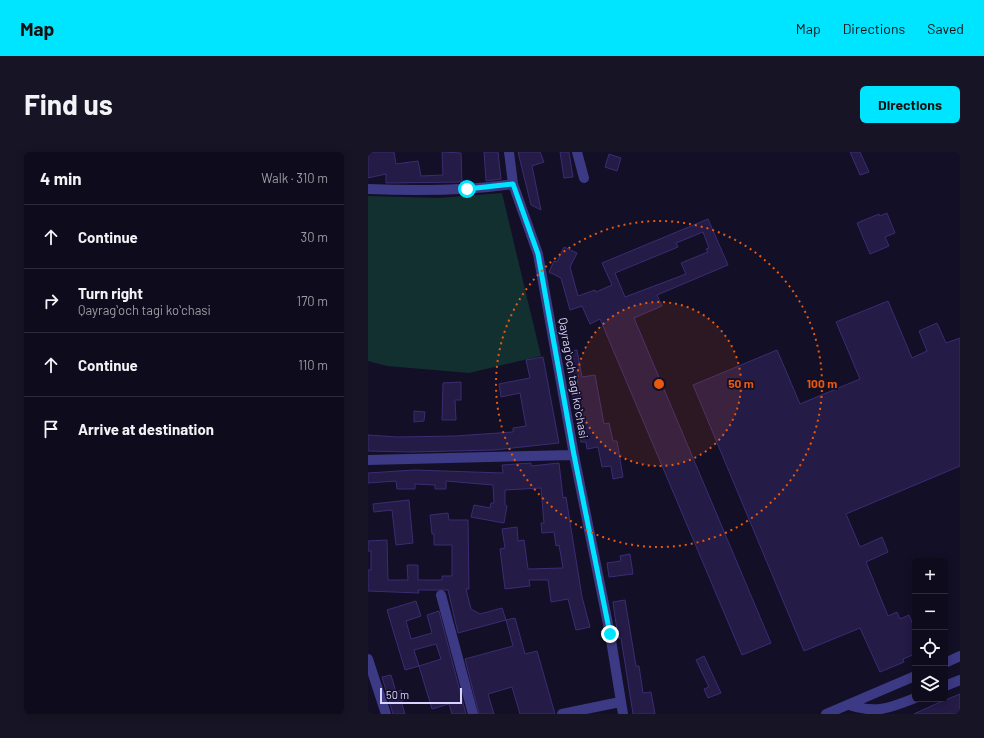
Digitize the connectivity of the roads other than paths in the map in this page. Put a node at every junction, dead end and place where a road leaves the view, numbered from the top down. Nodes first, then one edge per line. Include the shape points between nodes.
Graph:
1 (508, 152) edge
2 (577, 152) edge
3 (584, 178) dead end
4 (513, 184) junction
5 (368, 189) edge
6 (574, 455) junction
7 (368, 460) edge
8 (441, 595) dead end
9 (960, 656) edge
10 (368, 658) edge
11 (948, 662) edge
12 (912, 677) edge
13 (960, 680) edge
14 (948, 685) edge
15 (912, 699) edge
16 (620, 702) junction
17 (849, 705) junction
18 (386, 714) edge
19 (473, 714) edge
20 (562, 714) edge
21 (623, 714) edge
22 (826, 714) edge

1 - 4 street, Qayragʻoch tagi koʻchasi
2 - 3 street
4 - 5 street via 491,188 424,191
4 - 6 street, Qayragʻoch tagi koʻchasi via 538,254
6 - 7 street, Qayragʻoch tagi koʻchasi
6 - 16 street via 610,634
8 - 19 street
9 - 11 street
10 - 18 street
12 - 17 street
13 - 14 street
15 - 17 street via 884,710 863,710
16 - 20 street
16 - 21 street
17 - 22 street

